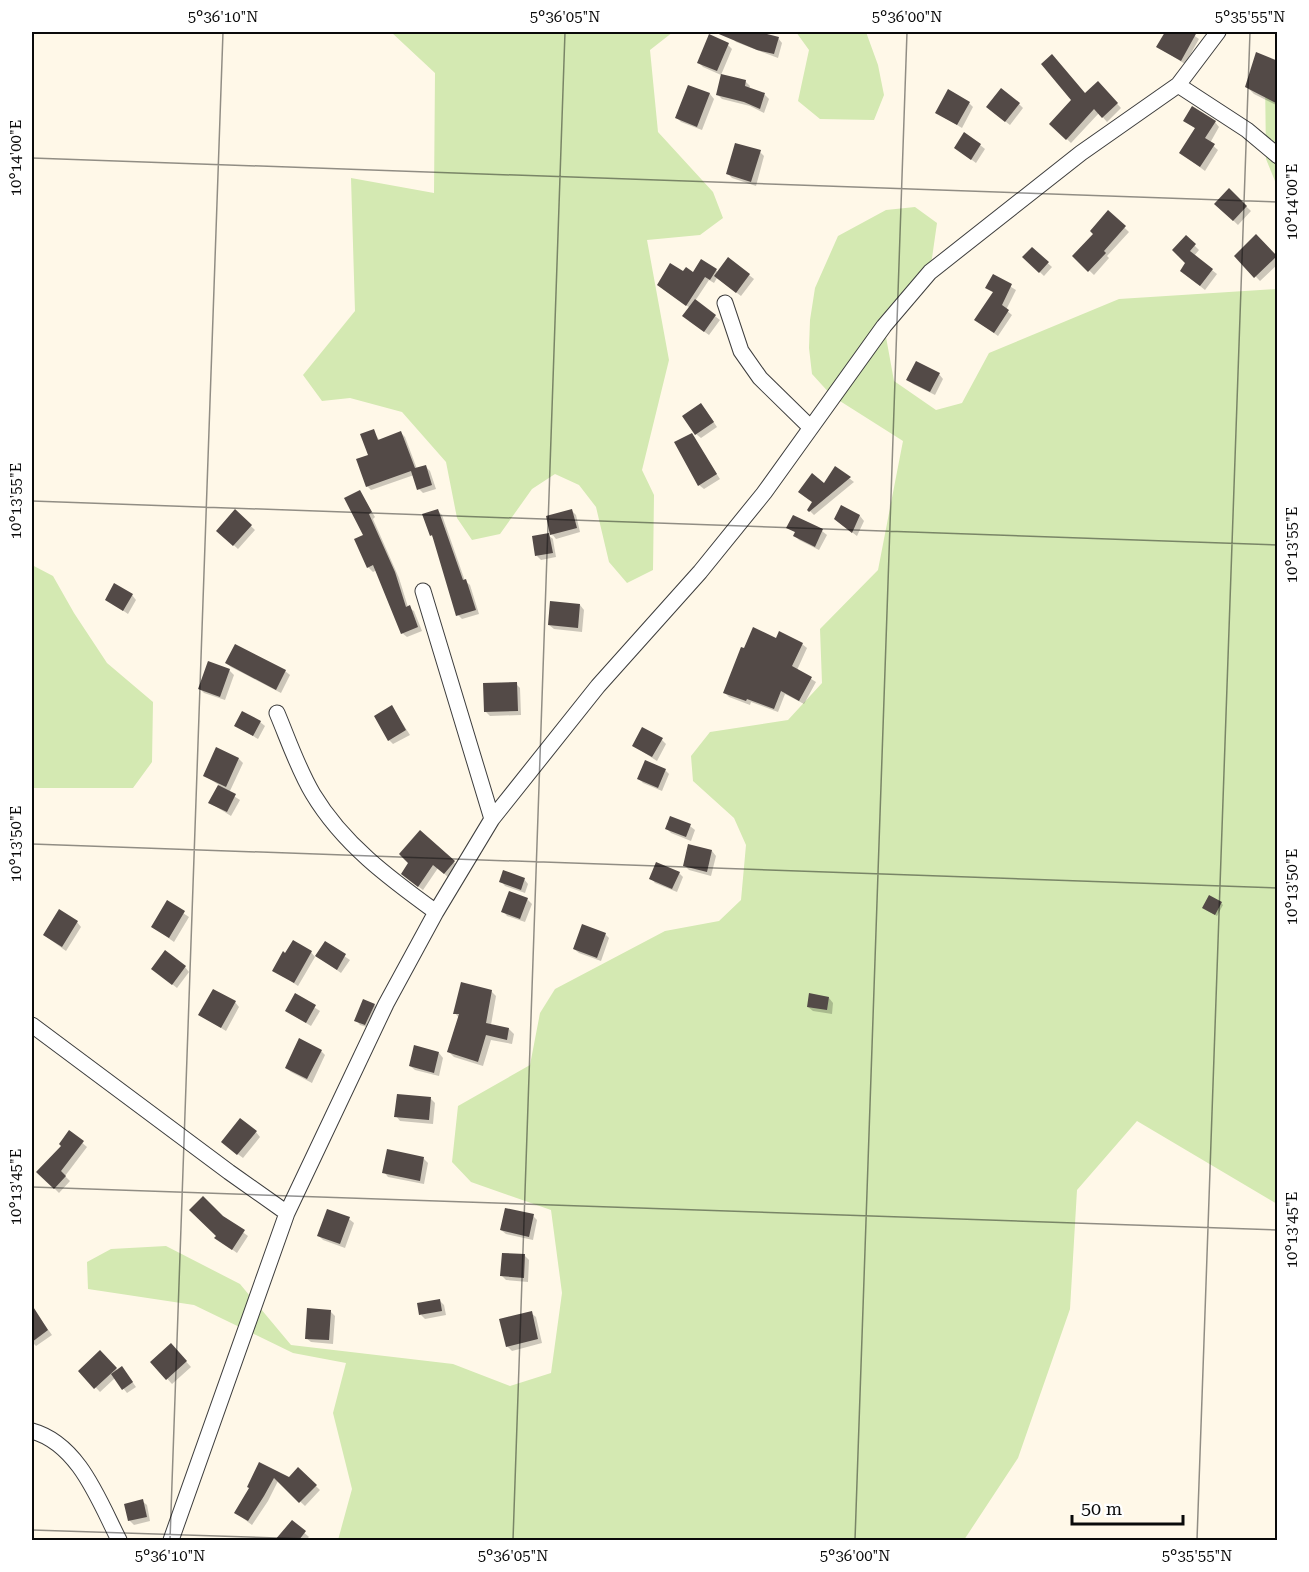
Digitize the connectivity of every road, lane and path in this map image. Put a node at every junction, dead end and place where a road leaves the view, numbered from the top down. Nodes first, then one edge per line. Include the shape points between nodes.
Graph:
1 (1218, 32) edge
2 (1178, 85) junction
3 (1278, 156) edge
4 (726, 303) dead end
5 (810, 427) junction
6 (423, 591) dead end
7 (276, 713) dead end
8 (492, 819) junction
9 (436, 912) junction
10 (32, 1025) edge
11 (287, 1213) junction
12 (32, 1431) edge
13 (120, 1540) edge
14 (171, 1540) edge

1 - 2 street
2 - 3 street
2 - 5 street via 1081,153 930,272 884,326
4 - 5 street via 741,351 760,378
5 - 8 street via 700,572 598,686
6 - 8 street
7 - 9 street via 312,793 344,837 378,869
8 - 9 street
9 - 11 street via 386,1004
10 - 11 street
11 - 14 street
12 - 13 street via 44,1434 66,1452 84,1474

